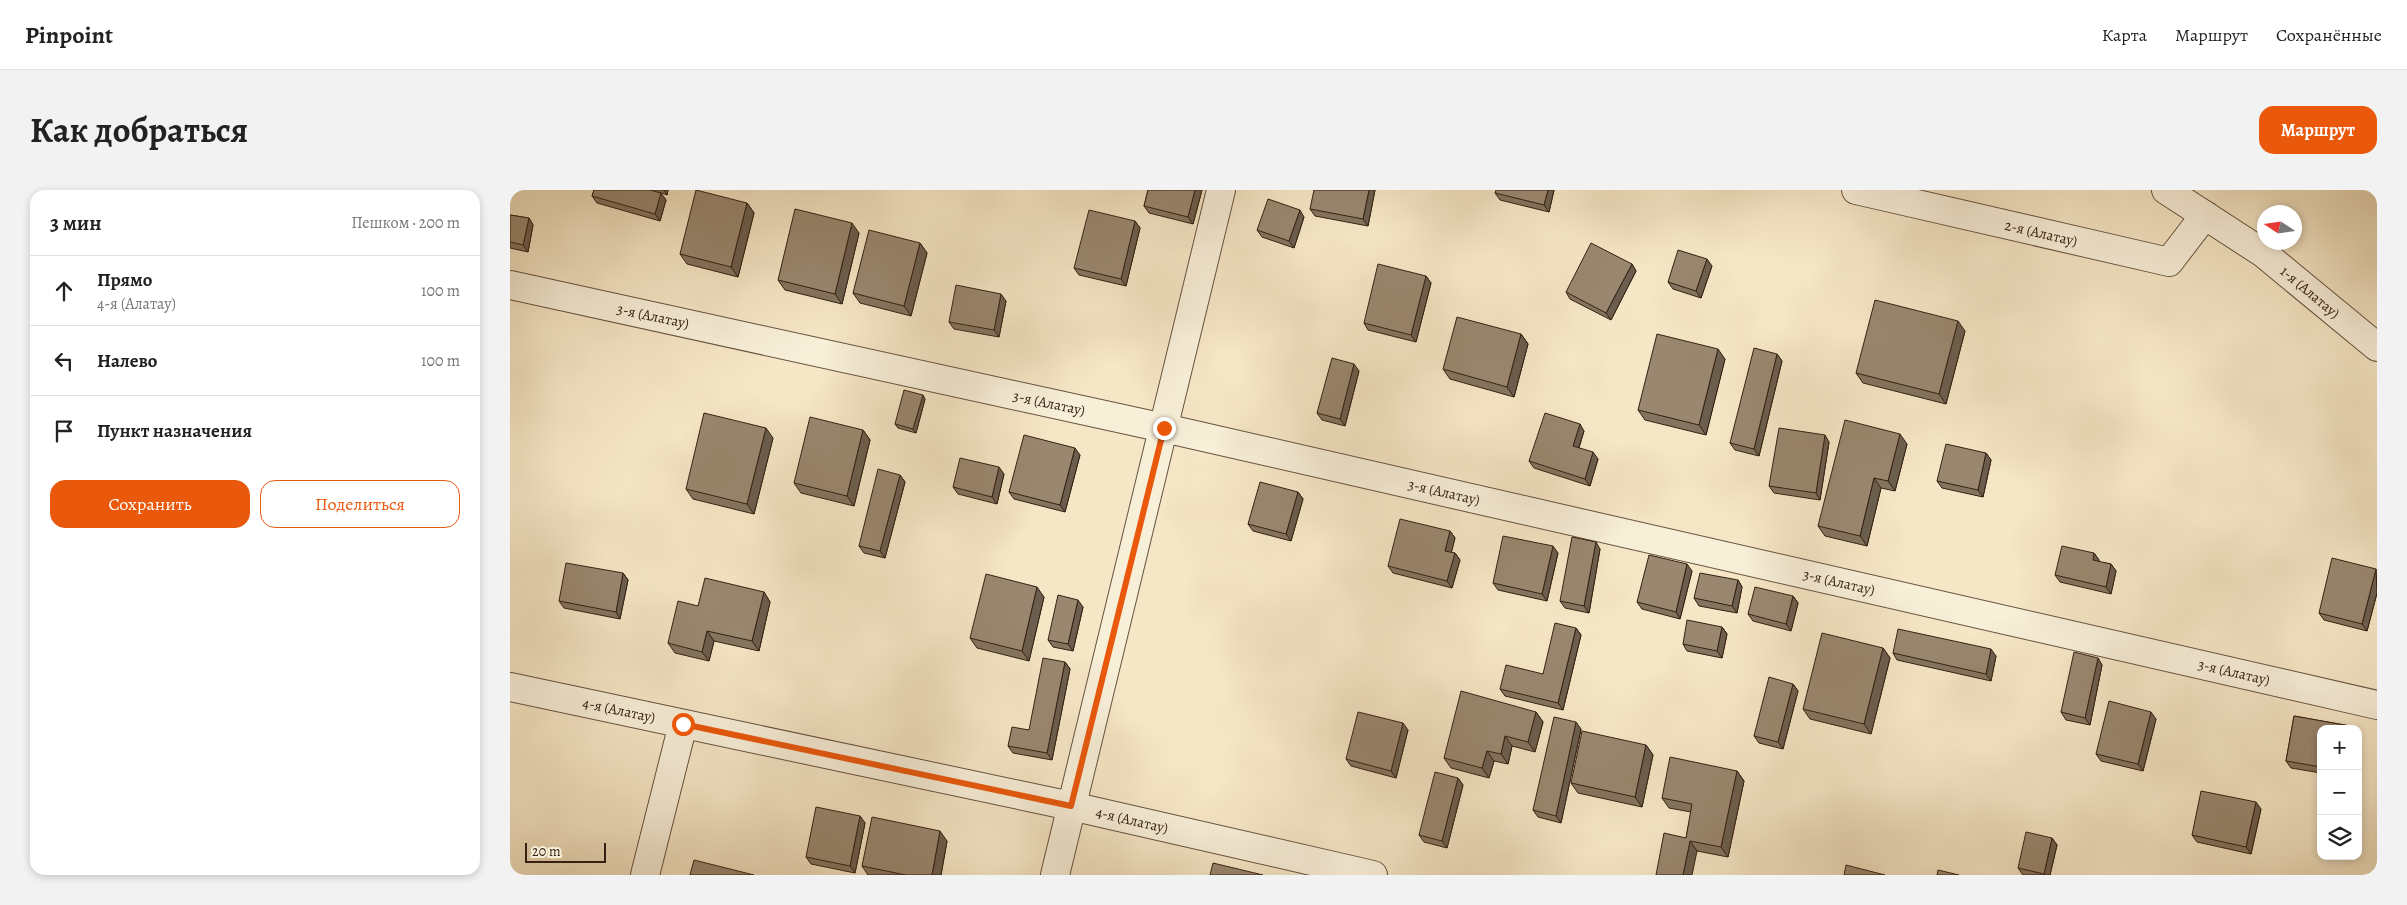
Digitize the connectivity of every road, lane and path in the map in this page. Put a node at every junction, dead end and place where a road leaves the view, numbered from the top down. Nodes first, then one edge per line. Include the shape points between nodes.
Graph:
1 (1221, 190) edge
2 (1856, 190) edge
3 (2166, 190) edge
4 (2205, 215) junction
5 (510, 285) edge
6 (2377, 348) edge
7 (1164, 428) junction
8 (510, 687) edge
9 (2377, 705) edge
10 (683, 724) junction
11 (1071, 806) junction
12 (645, 875) edge
13 (1054, 875) edge
14 (1373, 875) edge

1 - 7 street
2 - 4 street, 2-я (Алатау) via 2169,262
3 - 4 street, 1-я (Алатау)
4 - 6 street, 1-я (Алатау) via 2263,253
5 - 7 street, 3-я (Алатау)
7 - 9 street, 3-я (Алатау)
7 - 11 street
8 - 10 street, 4-я (Алатау)
10 - 11 street, 4-я (Алатау)
10 - 12 street
11 - 13 street
11 - 14 street, 4-я (Алатау)

